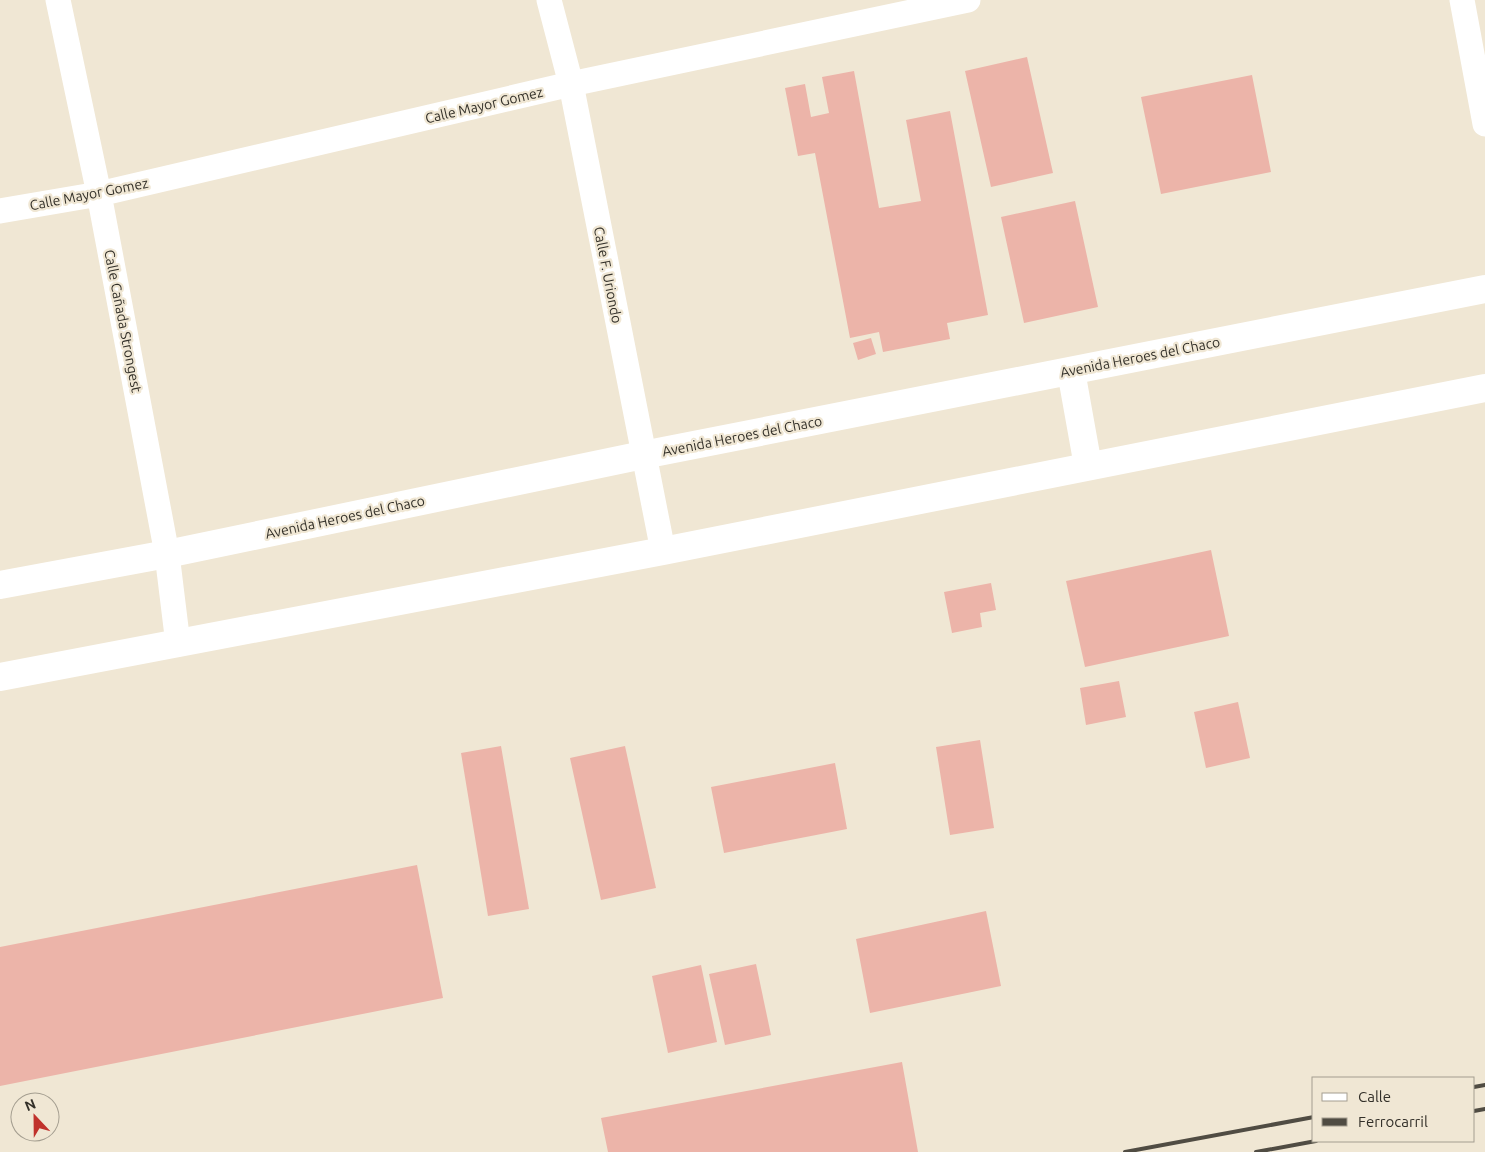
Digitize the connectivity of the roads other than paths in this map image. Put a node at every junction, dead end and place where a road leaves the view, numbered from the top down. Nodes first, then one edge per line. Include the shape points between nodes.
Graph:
1 (58, 0) edge
2 (550, 0) edge
3 (968, 0) edge
4 (1462, 0) edge
5 (571, 84) junction
6 (1485, 124) edge
7 (99, 194) junction
8 (0, 211) edge
9 (1485, 288) edge
10 (1071, 371) junction
11 (1485, 388) edge
12 (643, 455) junction
13 (1088, 466) junction
14 (663, 551) junction
15 (167, 554) junction
16 (0, 585) edge
17 (178, 644) junction
18 (0, 677) edge

1 - 7 street, Calle Cañada Strongest
2 - 5 street, Calle F. Uriondo
3 - 5 street, Calle Mayor Gomez
4 - 6 street
5 - 7 street, Calle Mayor Gomez
5 - 12 street, Calle F. Uriondo
7 - 8 street, Calle Mayor Gomez
7 - 15 street, Calle Cañada Strongest
9 - 10 main road, Avenida Heroes del Chaco
10 - 12 main road, Avenida Heroes del Chaco
10 - 13 main road
11 - 13 main road
12 - 14 street, Calle F. Uriondo
12 - 15 main road, Avenida Heroes del Chaco
13 - 14 main road
14 - 17 main road
15 - 16 main road, Avenida Heroes del Chaco
15 - 17 street, Calle Cañada Strongest
17 - 18 main road

